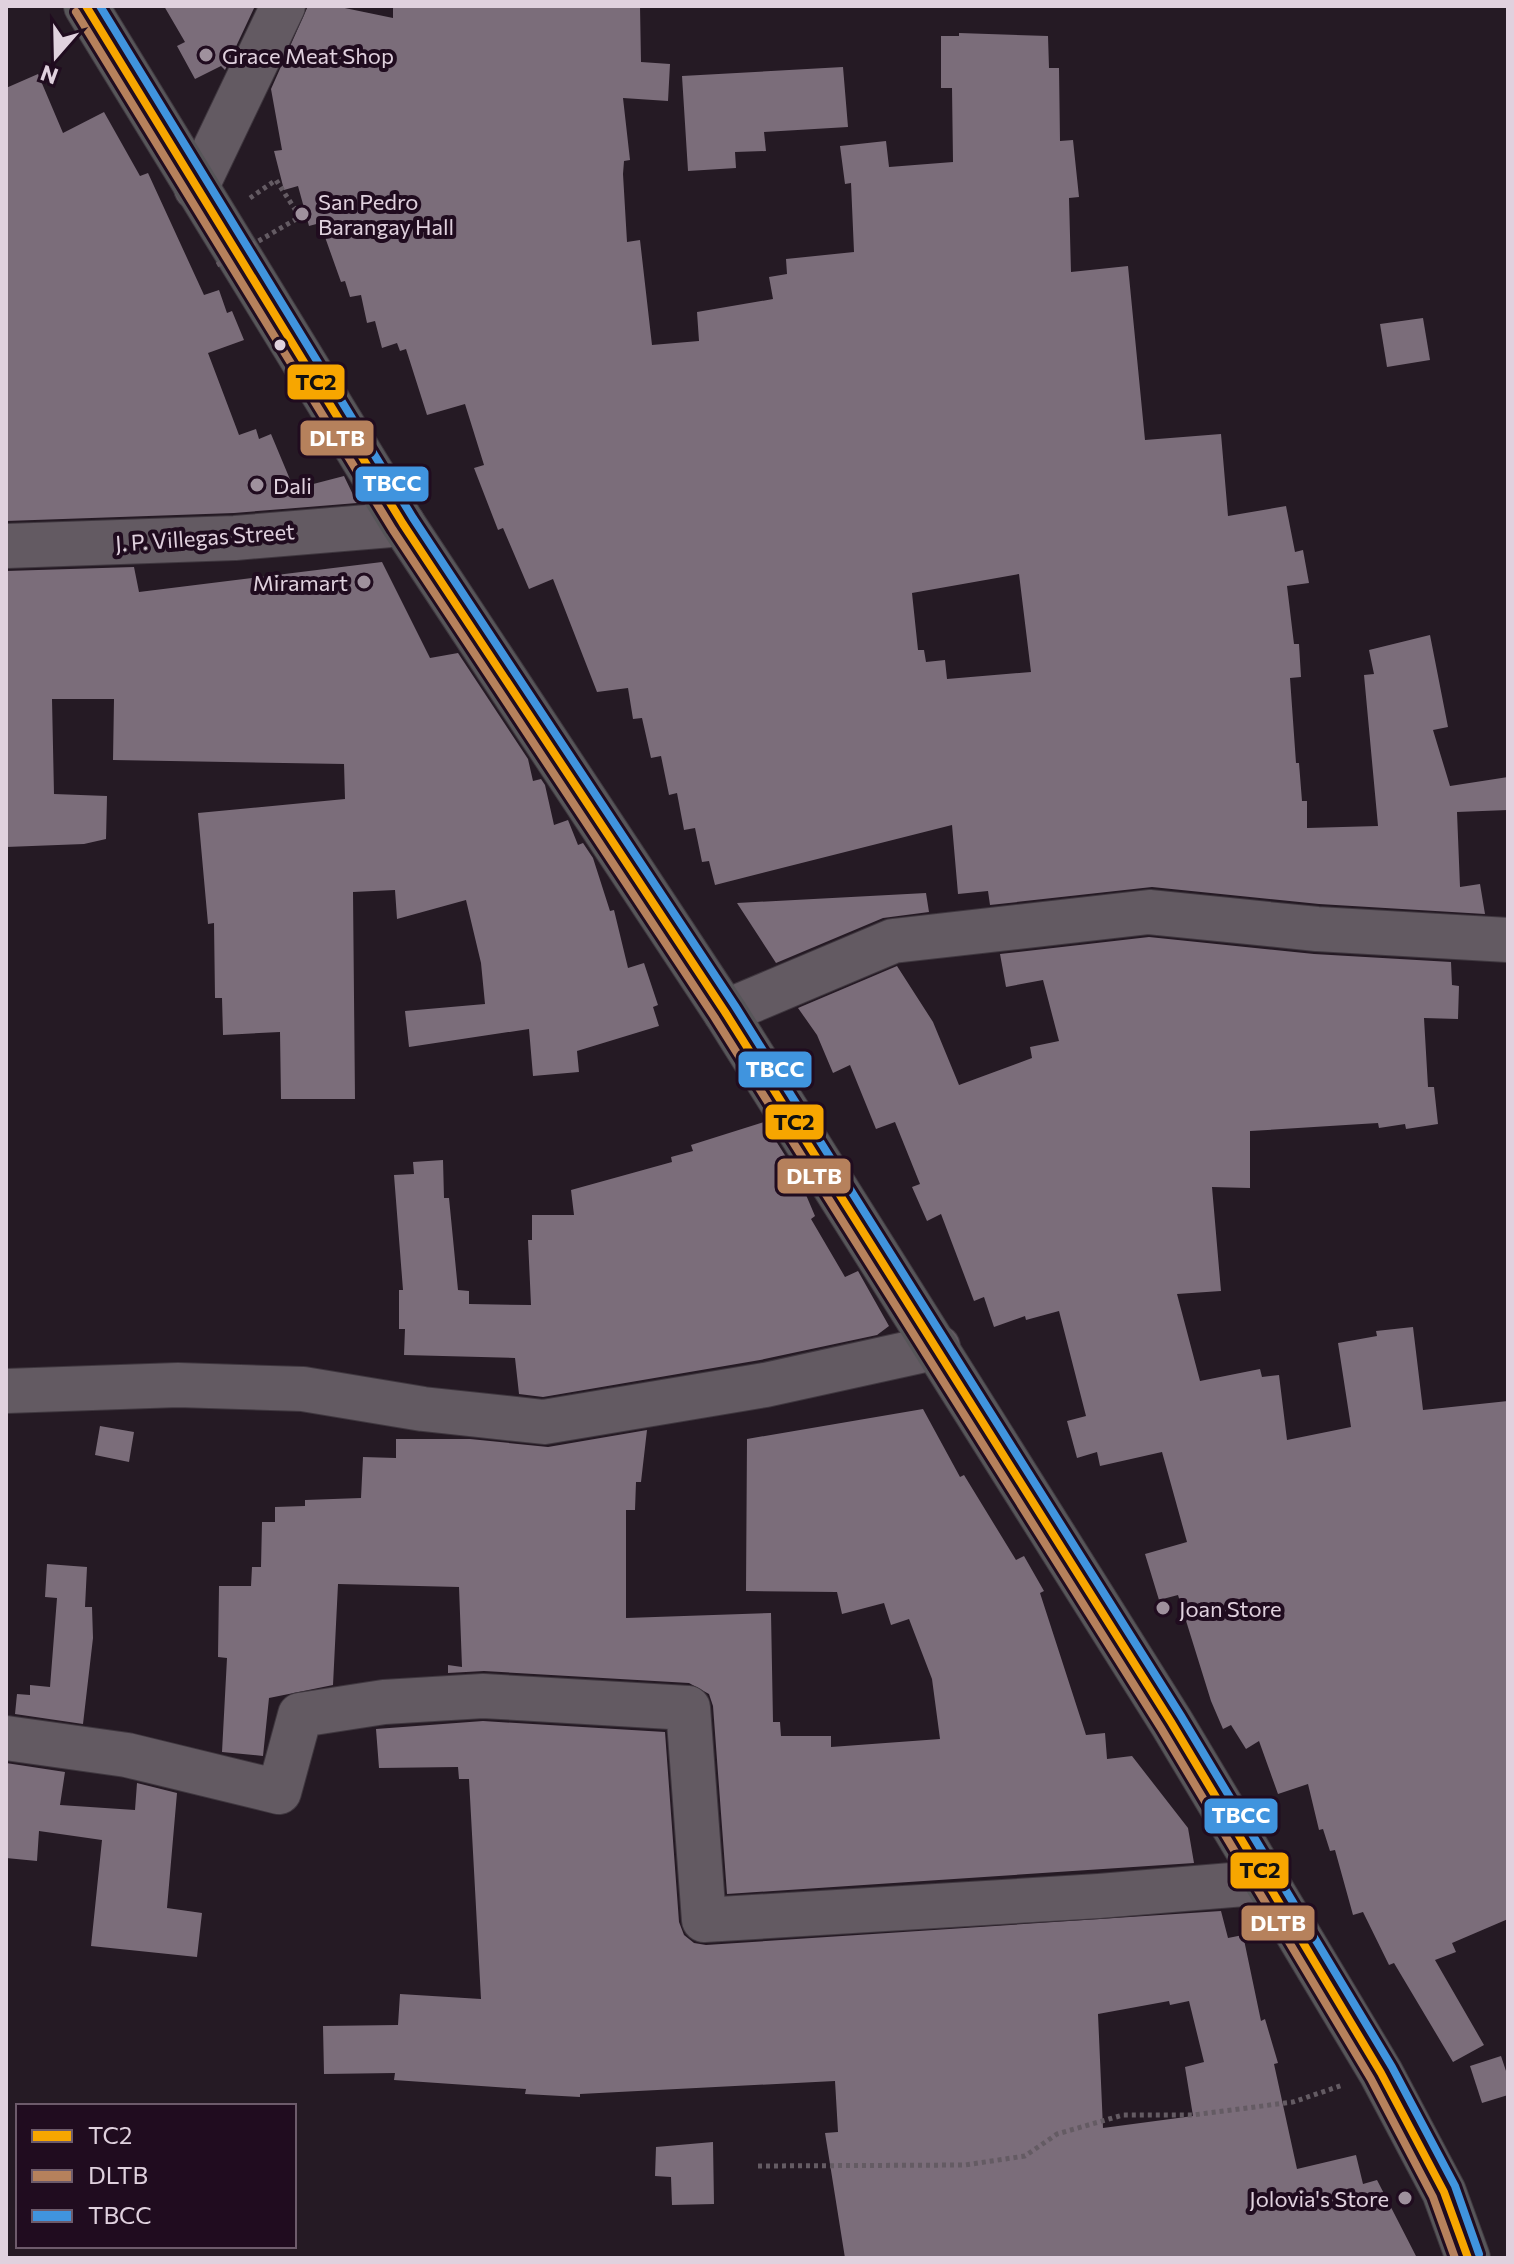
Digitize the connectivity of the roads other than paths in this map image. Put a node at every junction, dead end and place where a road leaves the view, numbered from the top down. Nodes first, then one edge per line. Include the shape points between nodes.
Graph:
1 (86, 6) edge
2 (283, 6) edge
3 (196, 188) junction
4 (403, 524) junction
5 (6, 546) edge
6 (1508, 940) edge
7 (725, 1012) junction
8 (938, 1347) junction
9 (6, 1391) edge
10 (6, 1738) edge
11 (1268, 1882) junction
12 (1468, 2258) edge

1 - 3 highway
2 - 3 street
3 - 4 highway
4 - 5 street, J. P. Villegas Street via 235,538
4 - 7 highway
6 - 7 street via 1149,912 893,941
7 - 8 highway
8 - 9 street via 765,1385 544,1422 303,1389 178,1385
8 - 11 highway
10 - 11 street via 127,1755 279,1792 300,1715 384,1702 483,1696 688,1708 704,1920
11 - 12 highway via 1381,2073 1444,2192

